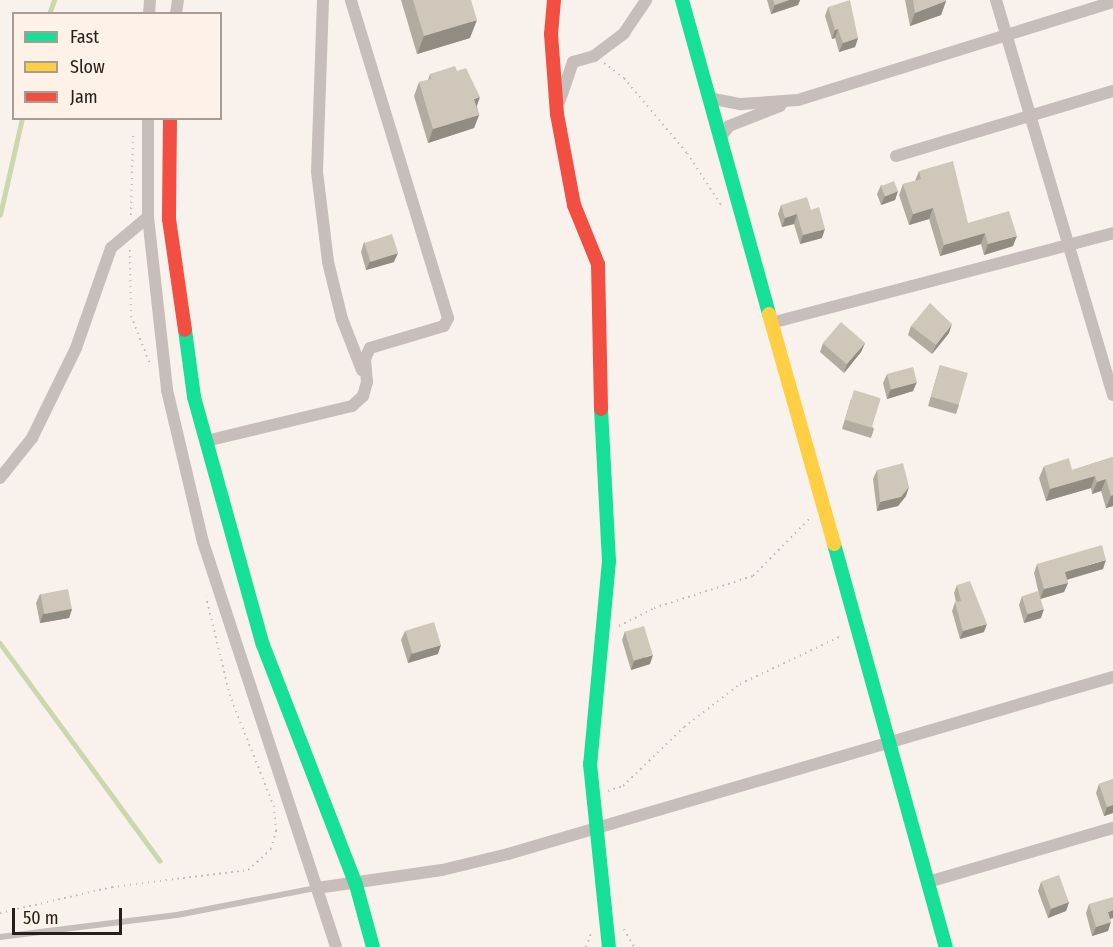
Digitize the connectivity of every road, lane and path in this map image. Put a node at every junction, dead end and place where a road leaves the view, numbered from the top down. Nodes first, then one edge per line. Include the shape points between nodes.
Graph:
1 (323, 0) edge
2 (351, 0) edge
3 (554, 0) edge
4 (646, 0) edge
5 (682, 0) edge
6 (996, 0) edge
7 (1113, 2) edge
8 (1006, 35) junction
9 (594, 57) junction
10 (1113, 91) edge
11 (709, 98) junction
12 (798, 100) junction
13 (557, 114) junction
14 (1030, 115) junction
15 (148, 120) edge
16 (170, 120) edge
17 (134, 130) dead end
18 (720, 138) junction
19 (897, 156) dead end
20 (726, 211) dead end
21 (148, 217) junction
22 (130, 232) junction
23 (1113, 233) edge
24 (1069, 245) junction
25 (771, 323) junction
26 (151, 371) dead end
27 (367, 382) junction
28 (1113, 395) edge
29 (206, 441) junction
30 (0, 478) edge
31 (822, 504) junction
32 (204, 592) dead end
33 (856, 629) junction
34 (603, 634) junction
35 (1113, 676) edge
36 (888, 742) junction
37 (593, 796) junction
38 (598, 828) junction
39 (1113, 828) edge
40 (928, 882) junction
41 (356, 885) junction
42 (317, 888) junction
43 (0, 913) edge
44 (0, 937) edge
45 (336, 947) edge
46 (373, 947) edge
47 (609, 947) edge
48 (946, 947) edge

1 - 27 street via 317,172 328,262 342,319
2 - 27 street via 448,310 444,326 370,348 365,359
3 - 13 street via 551,34
4 - 9 street via 624,33
5 - 11 street
6 - 8 street
7 - 8 street
8 - 12 street
8 - 14 street
9 - 13 street via 573,62 566,74
9 - 20 path via 624,78 687,153
10 - 14 street
11 - 12 street via 741,104
11 - 18 street
12 - 18 street via 729,126
13 - 34 street via 574,205 598,264 602,455 609,561
14 - 19 street
14 - 24 street
15 - 21 street
16 - 29 street via 169,219 194,397
17 - 22 path
18 - 25 street
21 - 22 street
21 - 42 street via 167,390 203,542
22 - 26 path via 131,316
22 - 30 street via 111,248 76,348 32,438
23 - 24 street
24 - 25 street
24 - 28 street
25 - 31 street
27 - 29 street via 363,396 352,406
29 - 41 street via 263,645
31 - 33 street
31 - 34 path via 753,576 654,609
32 - 43 path via 230,696 274,807 276,831 271,849 248,870 112,887
33 - 36 street
33 - 37 path via 740,684 684,727 623,786
34 - 37 street via 590,764
35 - 36 street
36 - 38 street
36 - 40 street
37 - 38 street
38 - 41 street via 442,870
38 - 47 street
39 - 40 street
40 - 48 street
41 - 42 street
41 - 46 street
42 - 44 lane via 177,915
42 - 45 street

